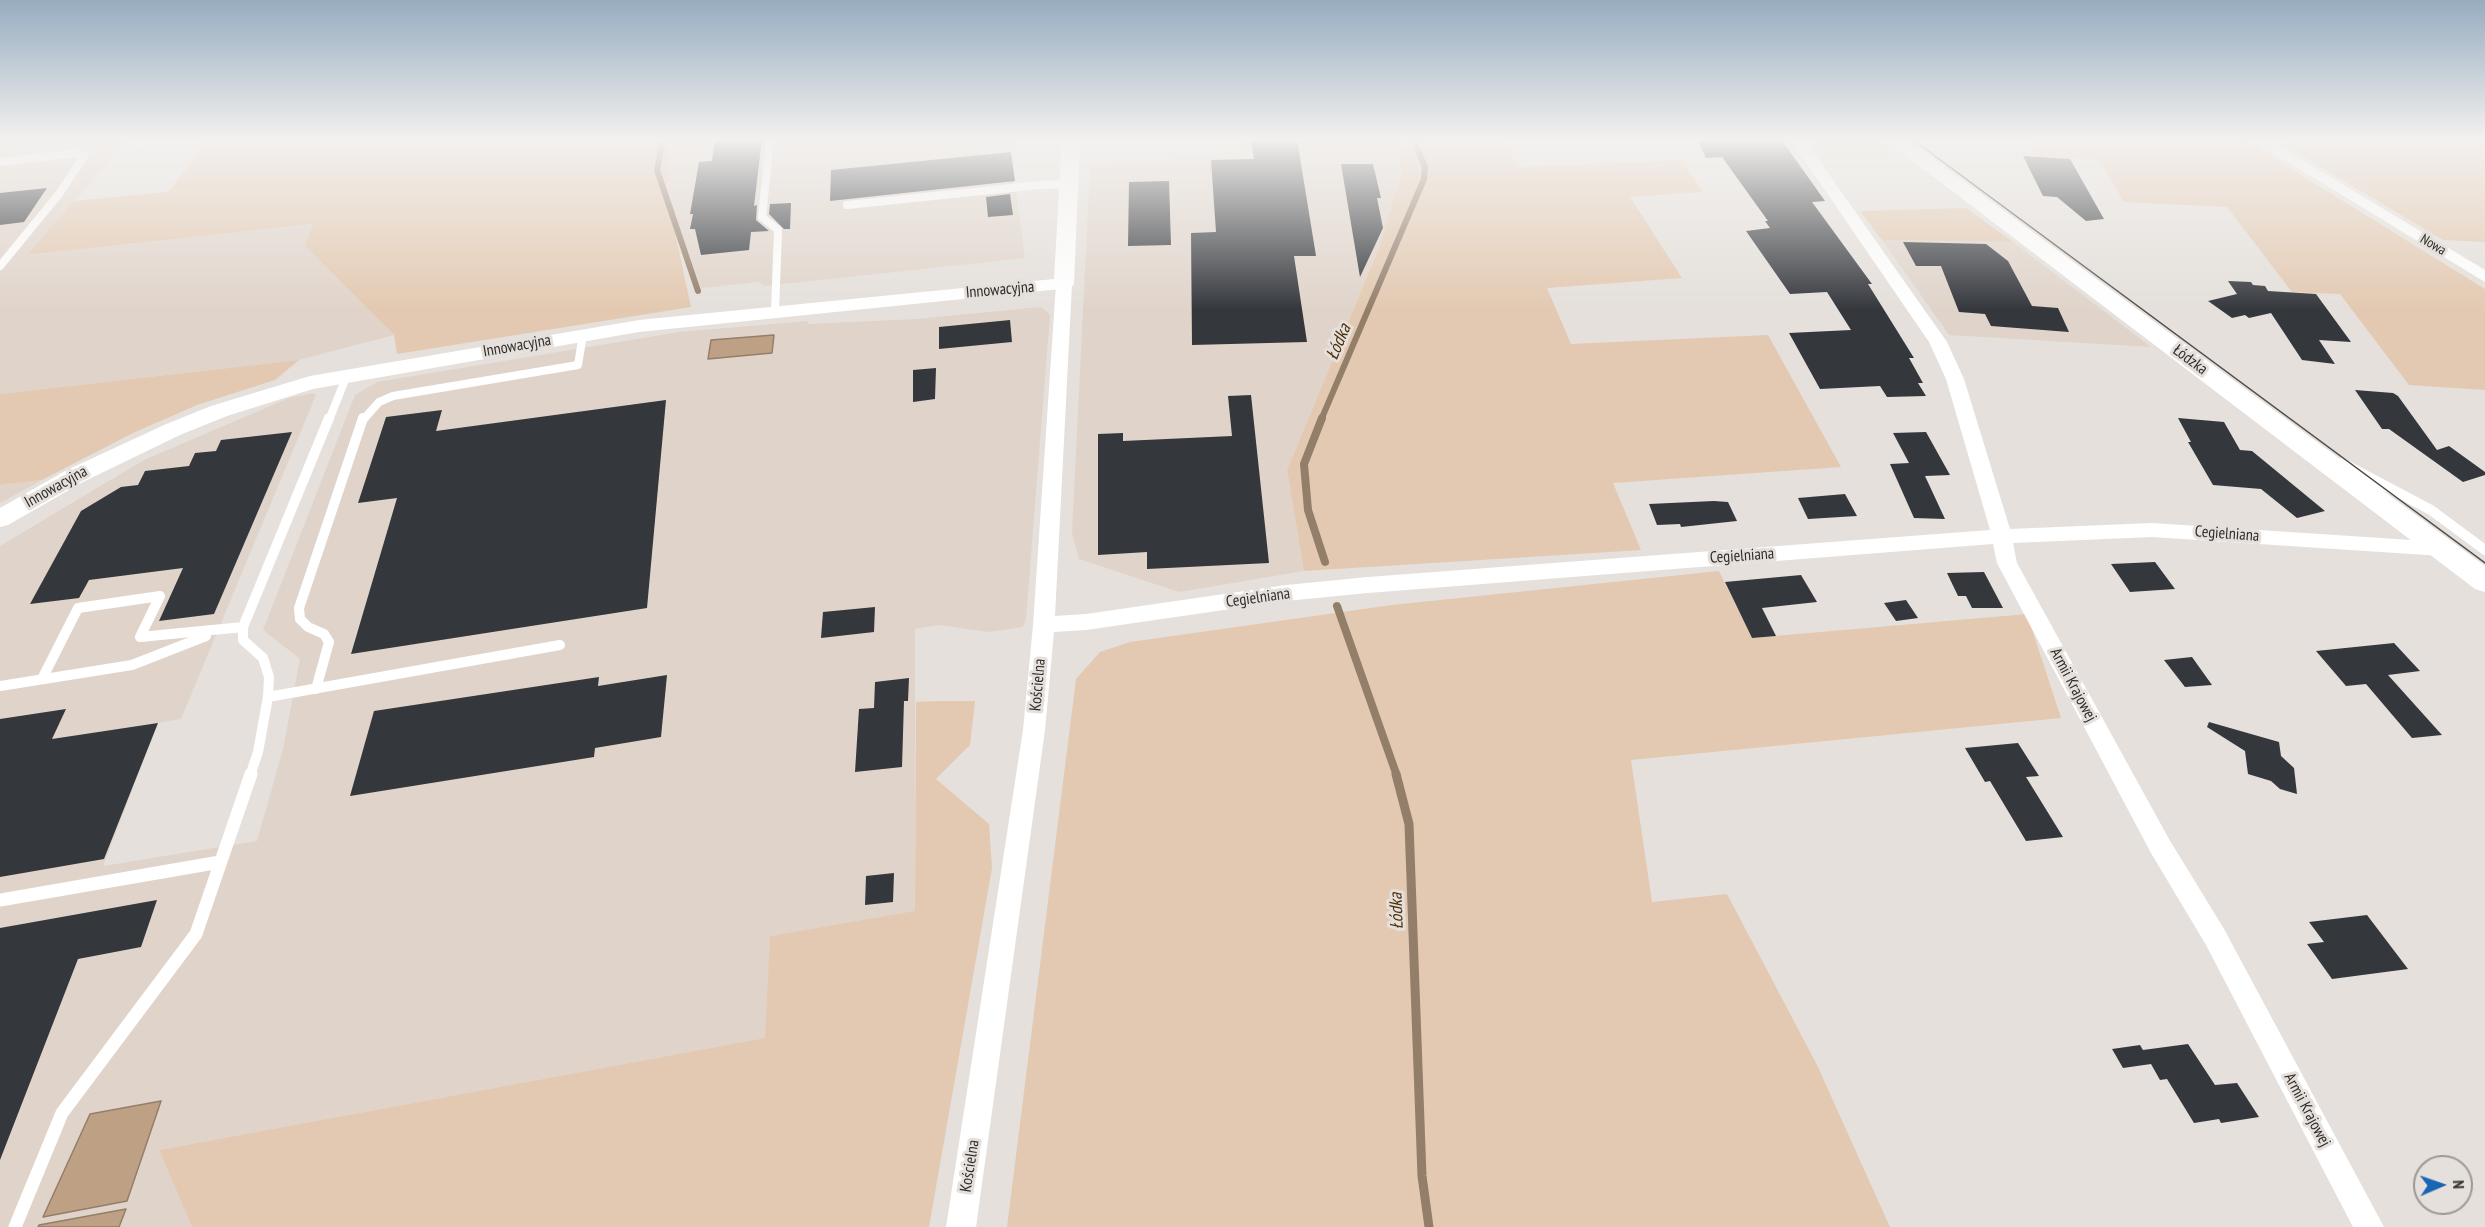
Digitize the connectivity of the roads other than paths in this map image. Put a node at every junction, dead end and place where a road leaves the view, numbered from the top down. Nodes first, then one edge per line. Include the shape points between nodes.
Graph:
1 (57, 196) edge
2 (764, 196) edge
3 (931, 196) edge
4 (1068, 196) edge
5 (1837, 196) edge
6 (1970, 196) edge
7 (2352, 196) edge
8 (847, 205) dead end
9 (0, 266) edge
10 (2485, 277) edge
11 (1064, 284) junction
12 (775, 311) junction
13 (583, 334) junction
14 (347, 375) junction
15 (2296, 440) junction
16 (0, 519) edge
17 (2002, 536) junction
18 (2442, 549) junction
19 (2485, 550) edge
20 (2485, 581) edge
21 (1044, 625) junction
22 (243, 627) junction
23 (218, 631) junction
24 (560, 645) dead end
25 (42, 679) junction
26 (0, 686) edge
27 (316, 689) junction
28 (268, 697) junction
29 (220, 862) junction
30 (0, 900) edge
31 (15, 1227) edge
32 (961, 1227) edge
33 (2369, 1227) edge

1 - 9 lane
2 - 12 lane via 762,217 778,230
3 - 8 lane
4 - 11 street, Kościelna
5 - 17 street, Armii Krajowej via 1938,342 1955,379
6 - 15 main road, Łódzka
7 - 10 street, Nowa
11 - 12 street, Innowacyjna
11 - 21 street, Kościelna
12 - 13 street, Innowacyjna
13 - 14 street, Innowacyjna
13 - 27 lane via 578,365 393,396 379,402 364,416 299,609 300,619 324,634 329,642
14 - 16 street, Innowacyjna via 271,393 171,430 75,476
14 - 22 lane
15 - 18 main road, Łódzka
15 - 19 lane via 2415,500
17 - 18 street, Cegielniana via 2152,530
17 - 21 street, Cegielniana via 1368,585
17 - 33 street, Armii Krajowej via 2007,563 2160,846 2215,937
18 - 20 main road, Łódzka
21 - 32 street, Kościelna via 1022,821
22 - 23 lane
22 - 28 lane via 243,640 263,658 269,677
23 - 25 lane via 132,665
23 - 25 lane via 140,637 159,596 78,608
24 - 27 lane
25 - 26 lane
27 - 28 lane
28 - 29 lane via 258,752
29 - 30 lane
29 - 31 lane via 196,934 62,1113

